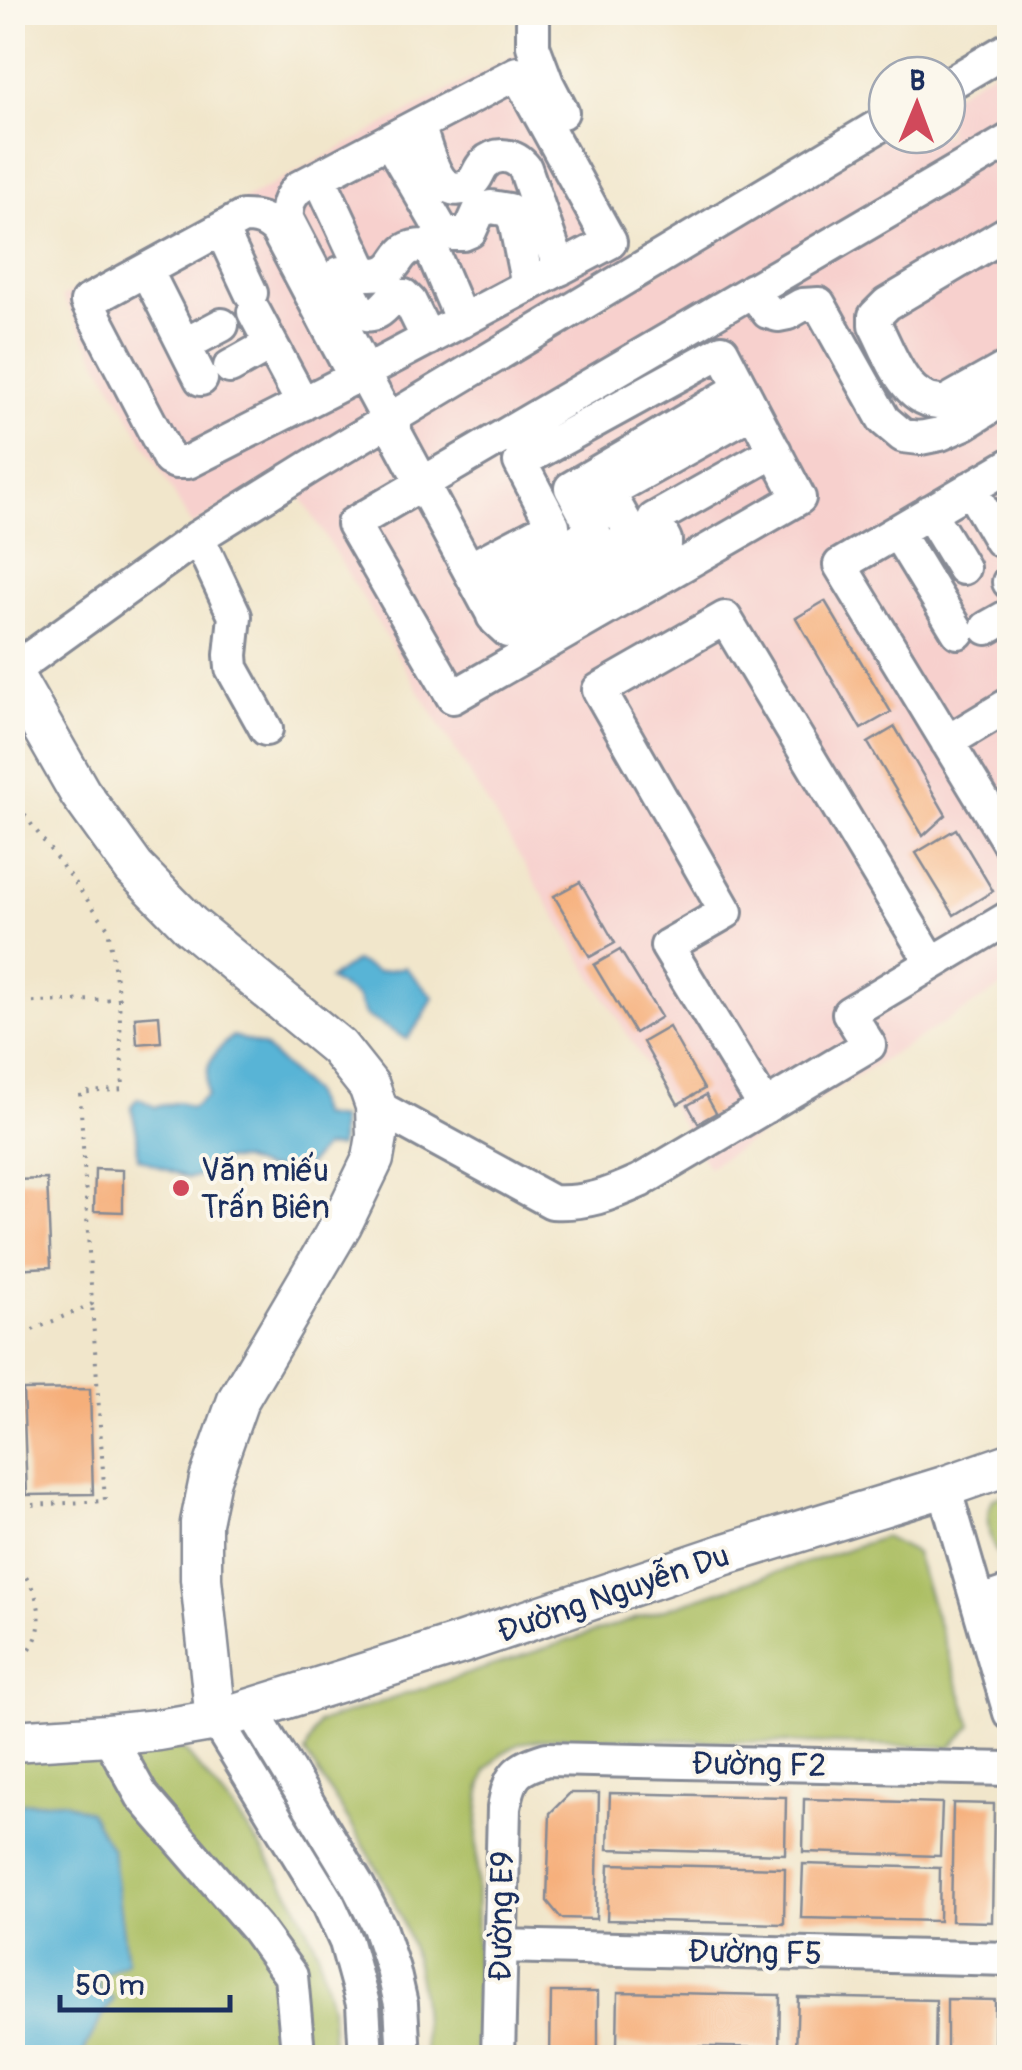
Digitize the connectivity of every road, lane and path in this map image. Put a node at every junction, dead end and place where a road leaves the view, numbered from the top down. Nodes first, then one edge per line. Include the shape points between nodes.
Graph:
1 (533, 12) edge
2 (1010, 48) edge
3 (967, 73) edge
4 (867, 132) edge
5 (403, 133) junction
6 (1010, 140) edge
7 (319, 177) junction
8 (221, 229) junction
9 (1010, 231) edge
10 (297, 238) junction
11 (646, 264) junction
12 (560, 269) junction
13 (146, 270) junction
14 (528, 286) junction
15 (752, 290) junction
16 (462, 320) junction
17 (222, 325) dead end
18 (428, 339) junction
19 (271, 344) junction
20 (184, 345) junction
21 (1010, 366) edge
22 (363, 373) junction
23 (1010, 395) edge
24 (747, 400) junction
25 (303, 404) junction
26 (390, 418) junction
27 (775, 452) junction
28 (1009, 465) edge
29 (423, 483) junction
30 (970, 488) junction
31 (930, 512) junction
32 (897, 532) junction
33 (198, 537) junction
34 (987, 556) edge
35 (481, 593) junction
36 (974, 620) edge
37 (12, 672) edge
38 (1010, 704) edge
39 (1010, 727) edge
40 (266, 729) dead end
41 (952, 750) junction
42 (12, 798) edge
43 (1004, 825) edge
44 (1010, 917) edge
45 (932, 964) junction
46 (120, 999) junction
47 (12, 1003) edge
48 (376, 1106) junction
49 (765, 1107) junction
50 (92, 1304) junction
51 (12, 1339) edge
52 (1010, 1464) edge
53 (944, 1487) junction
54 (12, 1506) edge
55 (12, 1562) edge
56 (1010, 1592) edge
57 (978, 1604) junction
58 (12, 1663) edge
59 (1010, 1713) edge
60 (234, 1715) junction
61 (108, 1735) junction
62 (12, 1741) edge
63 (1010, 1770) edge
64 (514, 1778) joint
65 (501, 1946) junction
66 (1010, 1959) edge
67 (295, 2058) edge
68 (366, 2058) edge
69 (404, 2058) edge
70 (498, 2058) edge

1 - 11 street via 533,46 547,83
2 - 3 street
4 - 11 street
5 - 7 street
5 - 12 street via 438,177 458,189 476,180 488,160 518,159
5 - 12 street via 516,73 610,242
5 - 14 street via 442,231 470,232 479,211 509,210
6 - 15 street
7 - 10 street via 289,198 287,219
7 - 16 street via 361,267 382,274 402,250 425,246
8 - 13 street
8 - 19 street
8 - 22 street via 243,217 268,221 277,230 350,368
9 - 21 street via 887,304 874,325 909,390 934,403
10 - 18 street via 310,226 322,234 366,315 394,295 404,296
10 - 22 street
11 - 26 street
12 - 14 street
13 - 20 street
13 - 25 street via 87,302 169,458 196,459
14 - 16 street
15 - 23 street via 778,315 819,304 884,420 903,436 940,434
15 - 29 street
16 - 18 street
17 - 20 street
18 - 22 street
19 - 20 street via 216,373
19 - 25 street
22 - 25 street
22 - 26 street
24 - 27 street
24 - 35 street via 571,488 594,531
24 - 35 street via 722,351 520,462 554,525
26 - 29 street
26 - 33 street
27 - 29 street via 799,498 453,697 353,524
27 - 35 street via 654,519 664,546 519,628 500,626
28 - 30 street
29 - 35 street
30 - 31 street
30 - 34 street
31 - 32 street
31 - 34 street
32 - 36 street
32 - 41 street via 840,566
33 - 37 street
33 - 40 street via 235,616 232,668
34 - 36 street
37 - 48 main road via 80,794 134,868 190,925 338,1047
38 - 41 street
39 - 41 street
41 - 43 street
42 - 46 path via 108,928
44 - 45 street
45 - 49 street via 849,1013 869,1045
45 - 49 street via 726,618 600,690 726,912 667,946
46 - 47 path
46 - 50 path via 123,1089 80,1093
48 - 49 street via 552,1202 575,1203 640,1181
48 - 60 main road via 373,1159 238,1400 210,1480 201,1523 201,1579
50 - 51 path
50 - 54 path via 105,1501
52 - 53 main road, Đường Nguyễn Du
53 - 57 street
53 - 60 main road, Đường Nguyễn Du
55 - 58 path via 33,1586 40,1616 32,1648
56 - 57 street
57 - 59 street
60 - 61 main road, Đường Nguyễn Du
60 - 68 street via 346,1942 363,2004
60 - 69 street via 358,1886 379,1927 401,2004
61 - 62 main road, Đường Nguyễn Du
61 - 67 street via 142,1796 291,1976
63 - 64 street, Đường F2 via 548,1759 522,1767
64 - 65 street, Đường E9 via 504,1808
65 - 66 street, Đường F5
65 - 70 street, Đường E9

